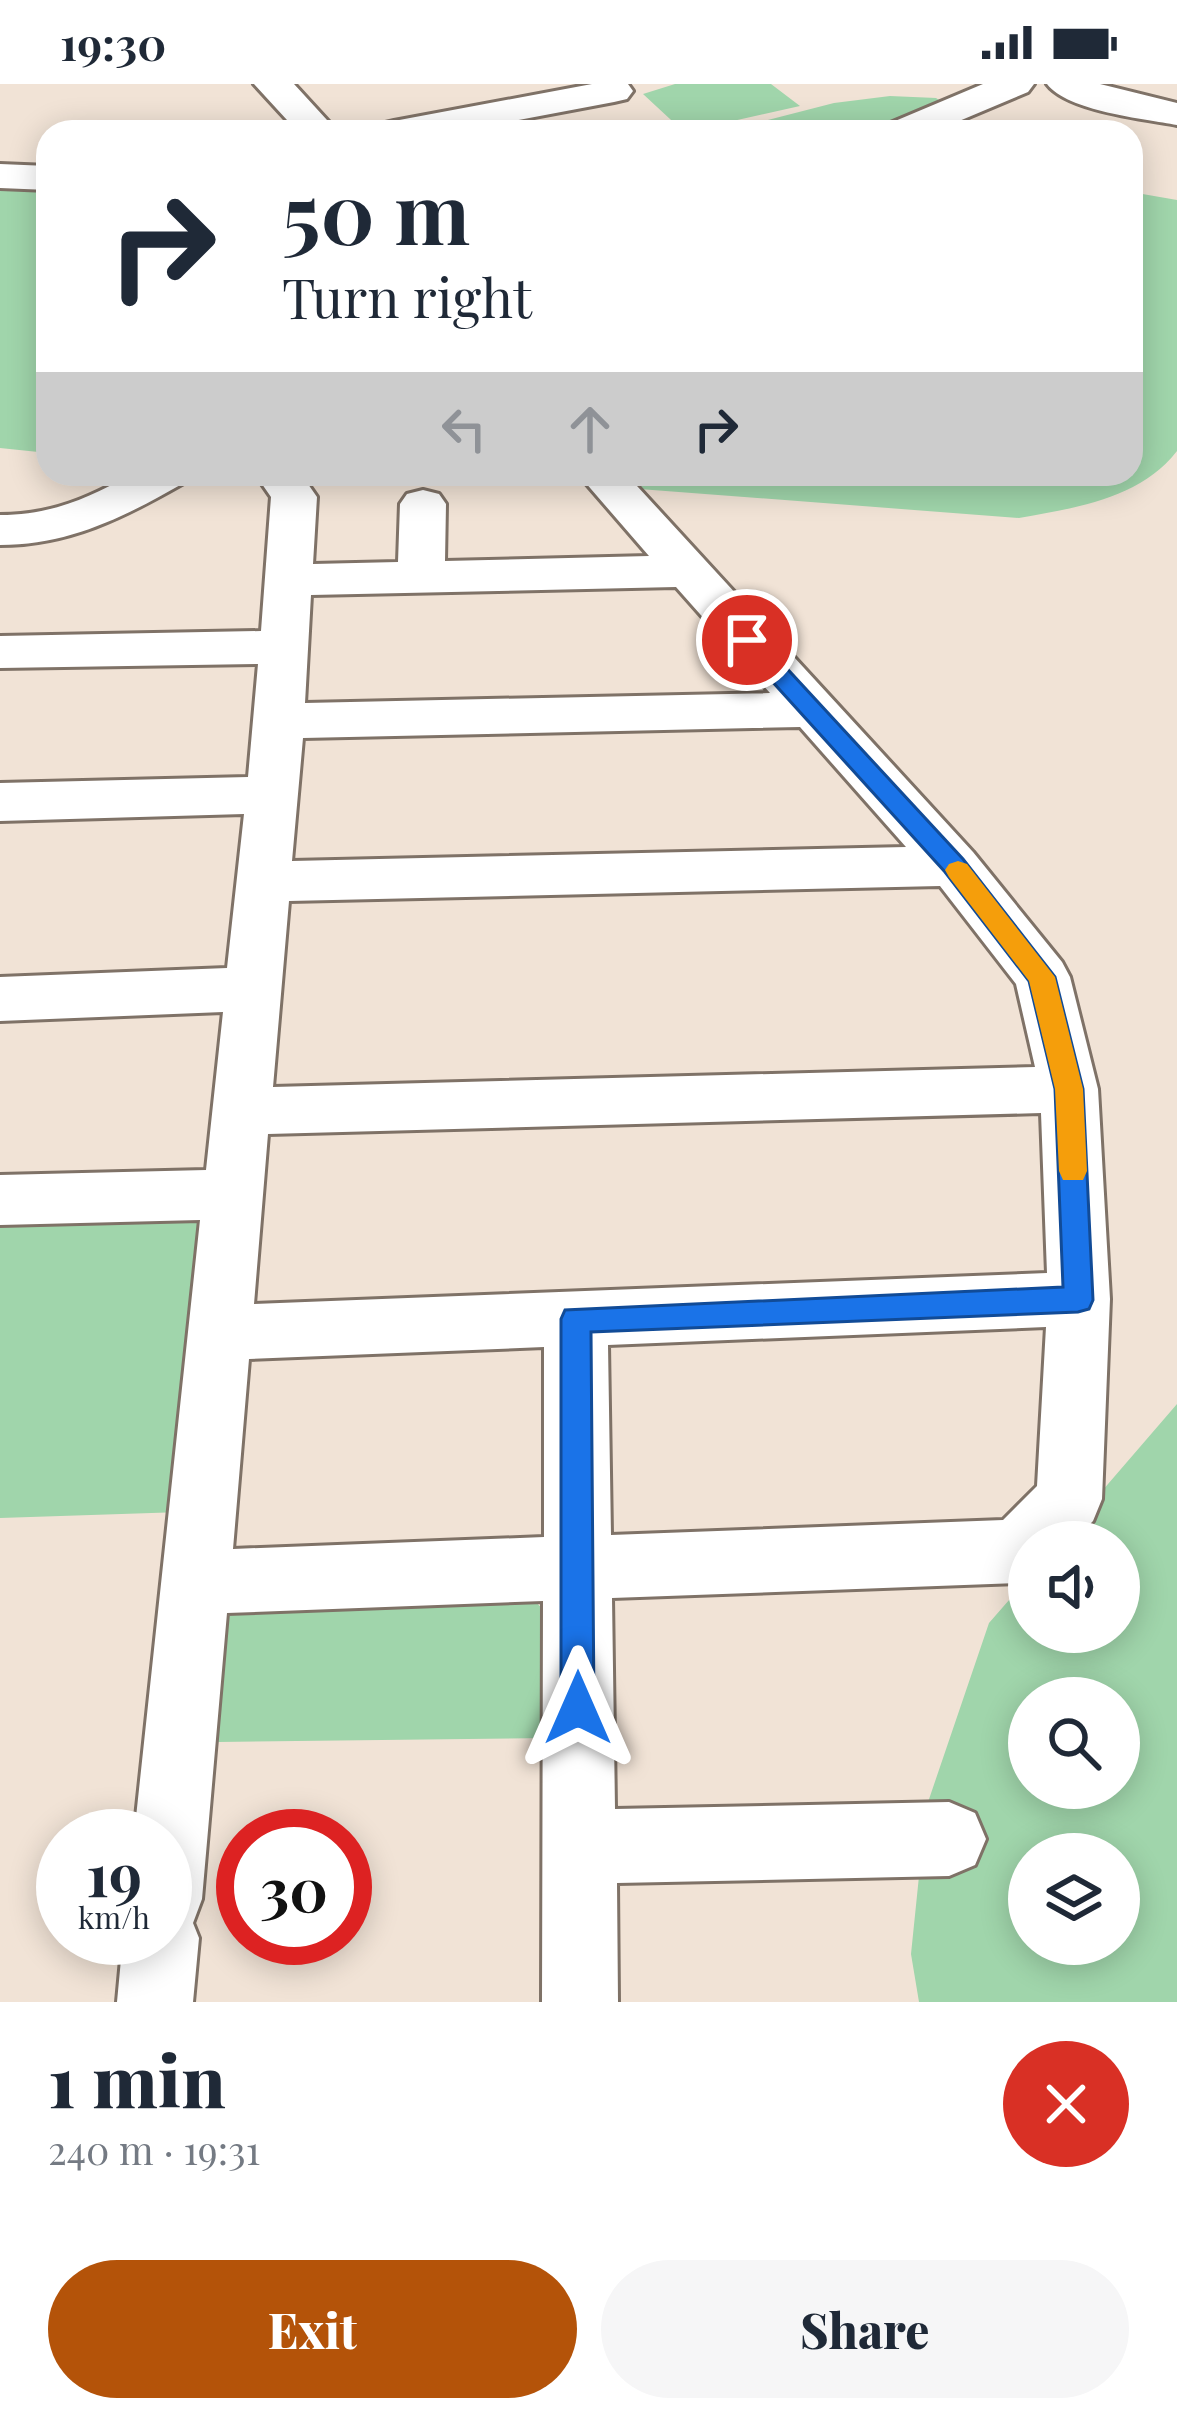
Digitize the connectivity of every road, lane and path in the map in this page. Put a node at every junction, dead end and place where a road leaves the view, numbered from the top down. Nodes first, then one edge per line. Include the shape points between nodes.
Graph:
1 (272, 84) edge
2 (652, 84) edge
3 (1015, 84) edge
4 (1066, 84) edge
5 (610, 88) edge
6 (1177, 114) edge
7 (307, 120) edge
8 (453, 120) edge
9 (930, 120) edge
10 (0, 176) edge
11 (36, 178) edge
12 (145, 486) edge
13 (286, 486) edge
14 (611, 486) edge
15 (423, 504) dead end
16 (0, 530) edge
17 (685, 571) junction
18 (421, 577) junction
19 (288, 580) junction
20 (283, 647) junction
21 (0, 652) edge
22 (809, 709) junction
23 (279, 721) junction
24 (272, 795) junction
25 (0, 802) edge
26 (954, 866) junction
27 (263, 882) junction
28 (250, 989) junction
29 (0, 999) edge
30 (1069, 1089) junction
31 (242, 1111) junction
32 (234, 1194) junction
33 (0, 1200) edge
34 (1078, 1300) junction
35 (576, 1319) junction
36 (220, 1333) junction
37 (576, 1570) junction
38 (197, 1582) junction
39 (174, 1809) edge
40 (950, 1839) dead end
41 (579, 1847) junction
42 (158, 1965) edge
43 (154, 2002) edge
44 (580, 2002) edge

1 - 7 street
2 - 5 street via 617,94
3 - 9 street
4 - 6 street
5 - 8 street
10 - 11 street
12 - 16 street via 93,515
13 - 19 street via 294,497
14 - 17 street
15 - 18 street
17 - 18 street
17 - 22 street
18 - 19 street
19 - 20 street
20 - 21 street
20 - 23 street
22 - 23 street
22 - 26 street
23 - 24 street
24 - 25 street
24 - 27 street
26 - 27 street
26 - 30 street via 1042,977
27 - 28 street
28 - 29 street
28 - 31 street
30 - 31 street
30 - 34 street
31 - 32 street
32 - 33 street
32 - 36 street
34 - 35 street
34 - 37 street via 1069,1499 1018,1551
35 - 36 street
35 - 37 street
36 - 38 street
37 - 38 street
37 - 41 street
38 - 39 street
40 - 41 street
41 - 44 street
42 - 43 street

